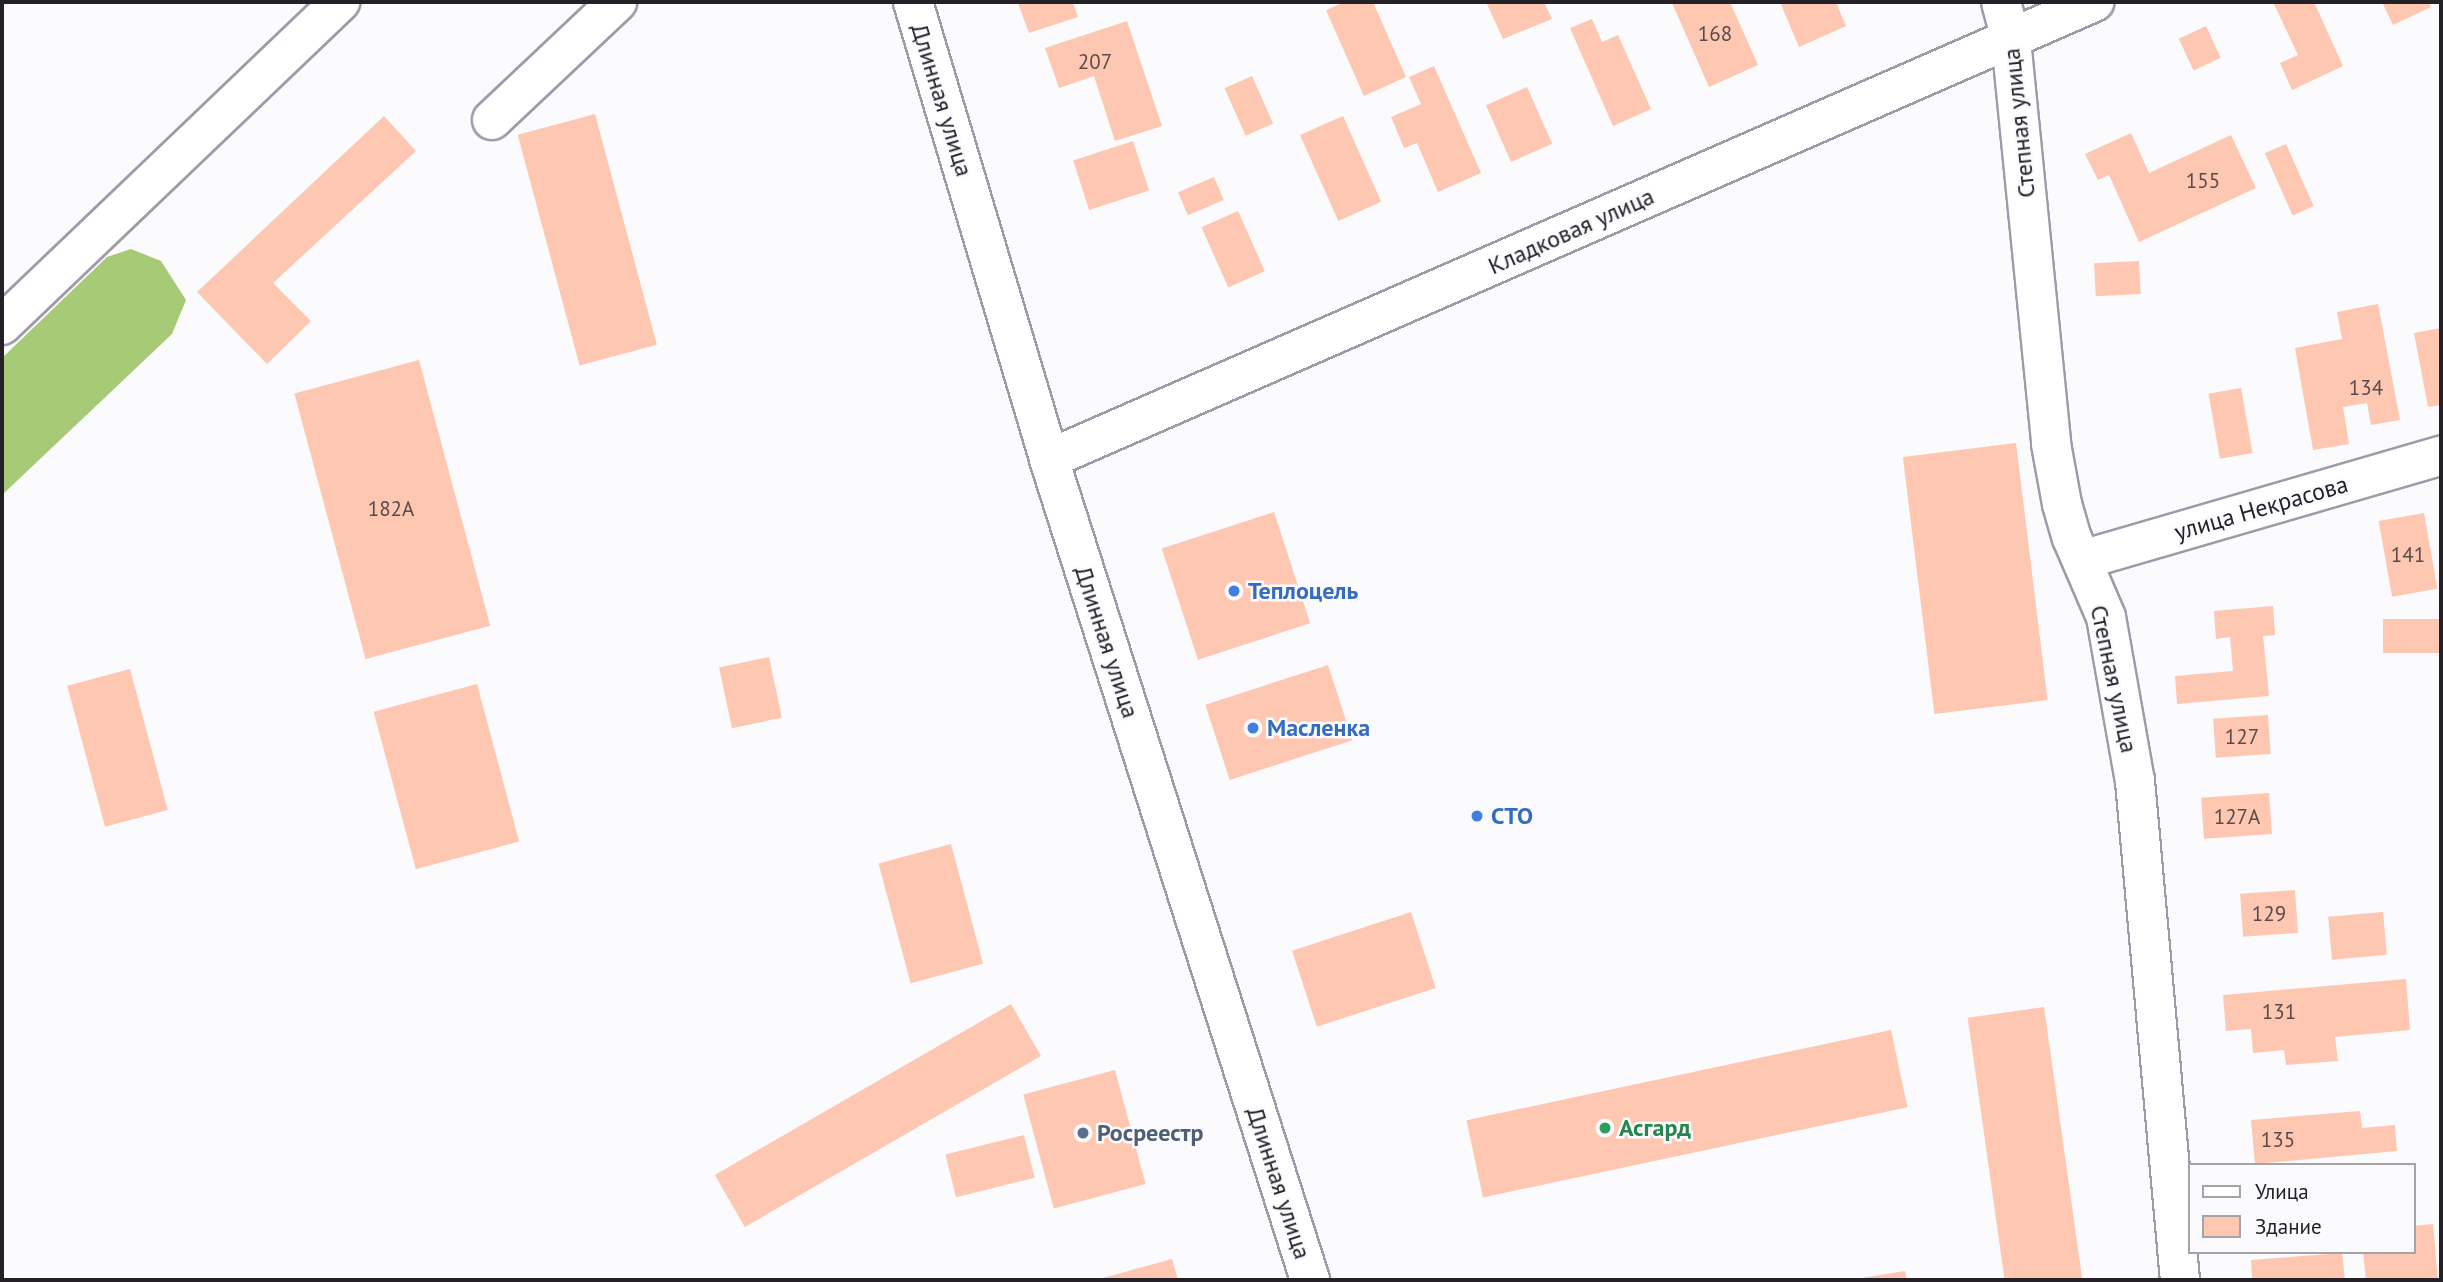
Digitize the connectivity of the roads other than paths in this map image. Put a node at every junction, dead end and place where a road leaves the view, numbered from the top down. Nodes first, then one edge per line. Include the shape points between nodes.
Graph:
1 (340, 2) edge
2 (617, 2) edge
3 (913, 2) edge
4 (2001, 2) edge
5 (2094, 2) edge
6 (2011, 40) junction
7 (492, 120) dead end
8 (2, 325) edge
9 (2441, 456) edge
10 (1048, 459) junction
11 (2082, 560) junction
12 (1310, 1280) edge
13 (2180, 1280) edge

1 - 8 street
2 - 7 street
3 - 10 street, Длинная улица
4 - 6 street, Степная улица
5 - 6 street, Кладковая улица
6 - 10 street, Кладковая улица
6 - 11 street, Степная улица via 2050,444 2062,504
9 - 11 street, улица Некрасова
10 - 12 street, Длинная улица
11 - 13 street, Степная улица via 2106,617 2135,781

